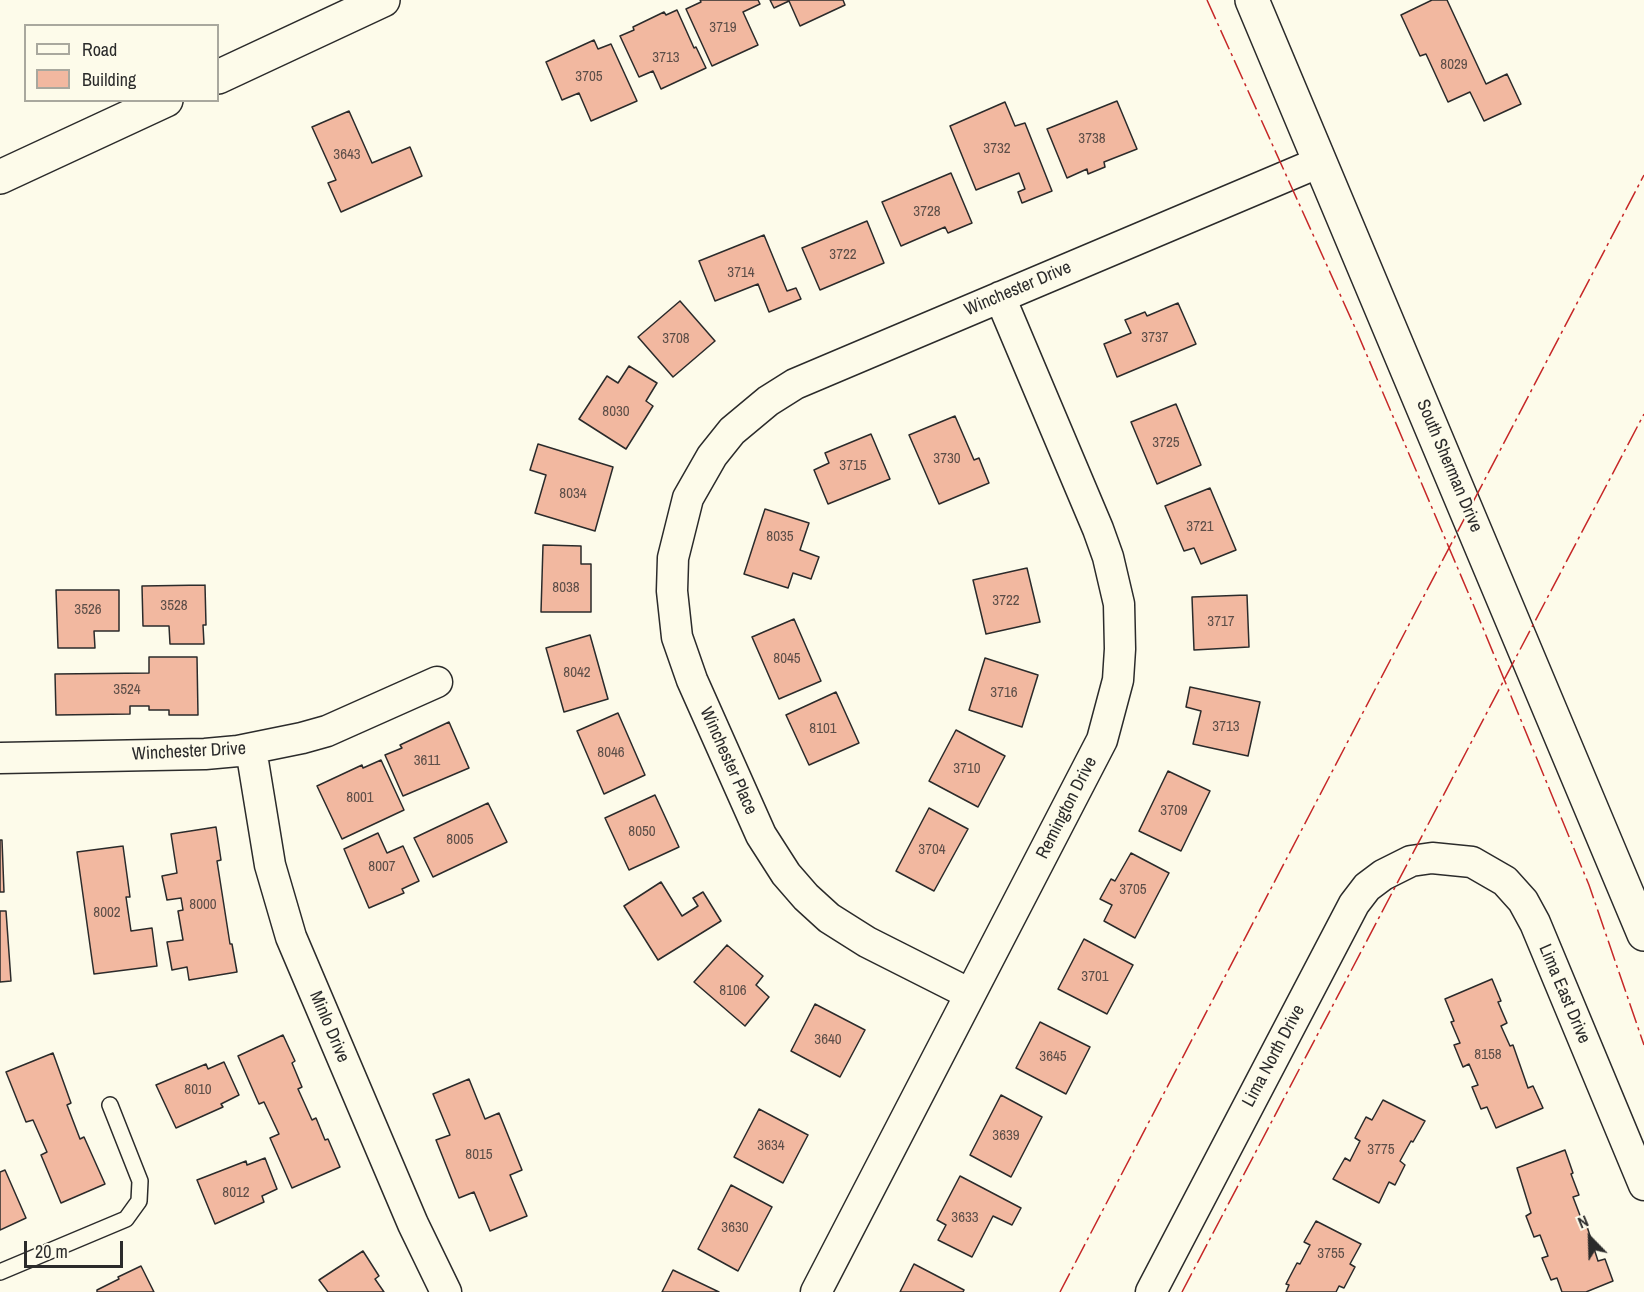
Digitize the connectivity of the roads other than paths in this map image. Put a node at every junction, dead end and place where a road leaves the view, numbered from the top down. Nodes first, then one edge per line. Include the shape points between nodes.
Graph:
1 (383, 0) edge
2 (1252, 0) edge
3 (219, 77) edge
4 (162, 102) edge
5 (1320, 162) junction
6 (0, 177) edge
7 (1000, 297) junction
8 (729, 436) joint
9 (437, 682) dead end
10 (251, 749) junction
11 (0, 758) edge
12 (1432, 858) joint
13 (1644, 934) edge
14 (970, 994) junction
15 (110, 1105) dead end
16 (1644, 1185) edge
17 (0, 1272) edge
18 (447, 1292) edge
19 (816, 1292) edge
20 (1150, 1292) edge

1 - 3 street
2 - 5 street, South Sherman Drive
4 - 6 street
5 - 7 street, Winchester Drive
5 - 13 street, South Sherman Drive
7 - 8 street, Winchester Drive via 795,384 768,401
7 - 14 street, Remington Drive via 1104,543 1119,604 1120,649 1118,680 1102,741
8 - 14 street, Winchester Place via 712,456 688,498 673,558 674,622 689,673 761,835 792,882 841,926
9 - 10 street, Winchester Drive via 327,731
10 - 11 street, Winchester Drive via 205,754
10 - 18 street, Minlo Drive via 270,865 291,937 413,1224
12 - 16 street, Lima East Drive via 1472,862 1505,881 1523,901
12 - 20 street, Lima North Drive via 1392,869 1367,887 1354,904
14 - 19 street, Remington Drive
15 - 17 lane via 140,1181 139,1201 126,1219

